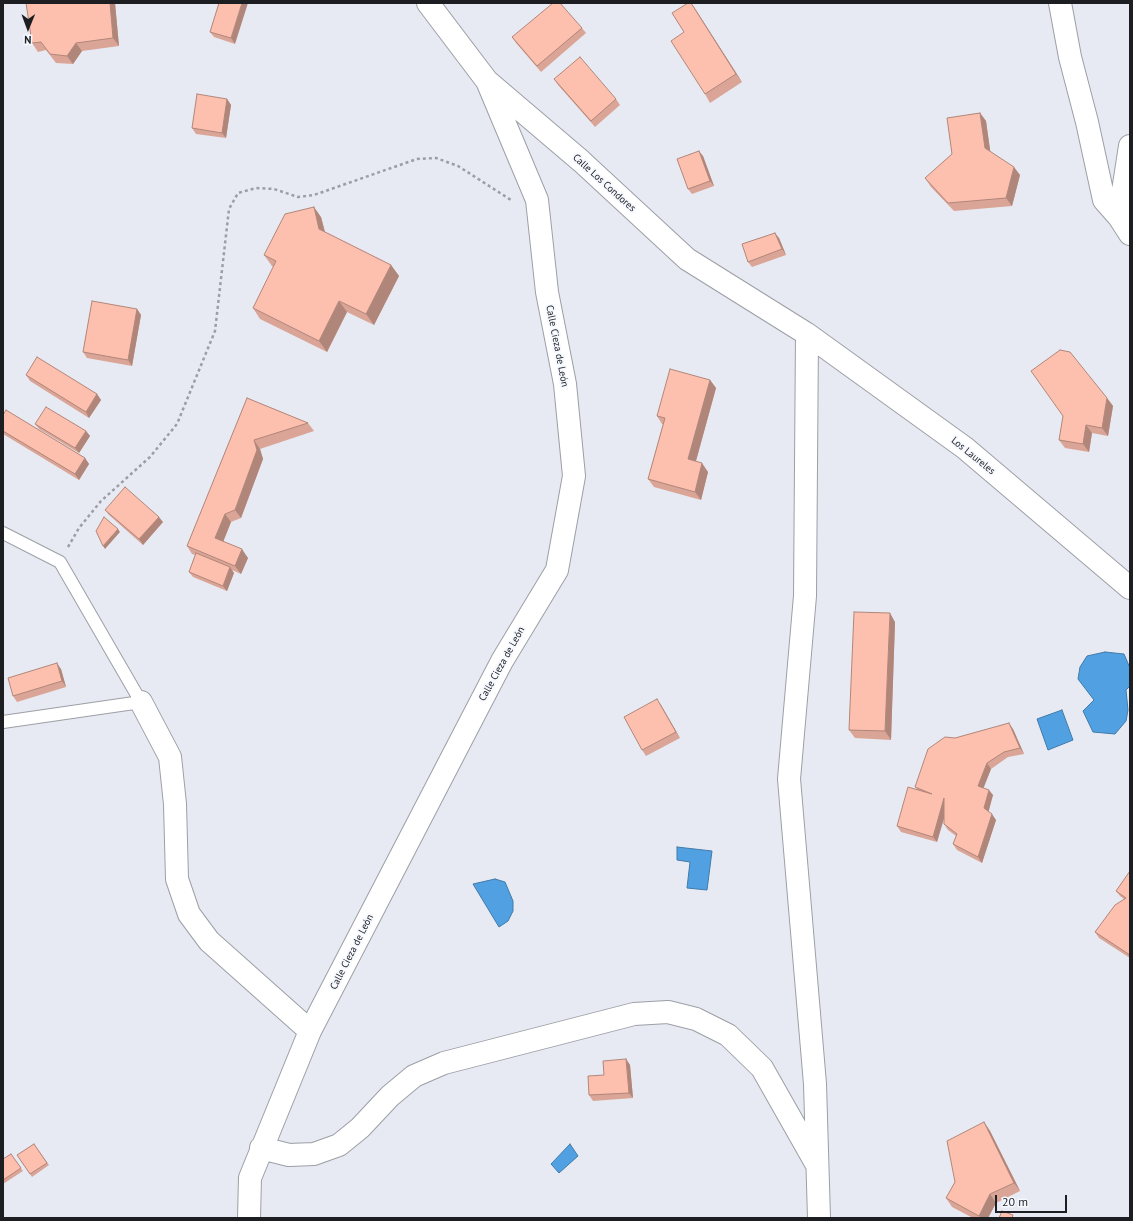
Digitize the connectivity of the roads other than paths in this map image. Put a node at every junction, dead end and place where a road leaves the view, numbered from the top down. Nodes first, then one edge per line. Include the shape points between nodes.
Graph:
1 (428, 3) edge
2 (1060, 3) edge
3 (487, 81) junction
4 (1130, 146) edge
5 (1125, 226) edge
6 (806, 334) junction
7 (3, 533) edge
8 (1130, 588) edge
9 (141, 702) junction
10 (3, 722) edge
11 (310, 1031) junction
12 (261, 1148) junction
13 (819, 1168) junction
14 (249, 1218) edge
15 (819, 1218) edge

1 - 3 street, Calle Los Condores
2 - 5 street via 1070,57 1104,200
3 - 6 street, Calle Los Condores via 581,161 687,259
3 - 11 street, Calle Cieza de León via 538,200 547,292 565,384 574,476 557,570 502,661
4 - 5 street
6 - 8 street, Los Laureles via 965,448
6 - 13 street via 805,596 789,779 815,1084
7 - 9 lane via 60,562
9 - 10 lane
9 - 11 street via 170,757 175,804 177,879 189,914 209,941
11 - 12 street, Calle Cieza de León
12 - 13 street via 290,1155 314,1154 339,1145 414,1076 444,1063 634,1014 668,1012 696,1019 728,1035 762,1068
12 - 14 street, Calle Cieza de León via 250,1178
13 - 15 street

